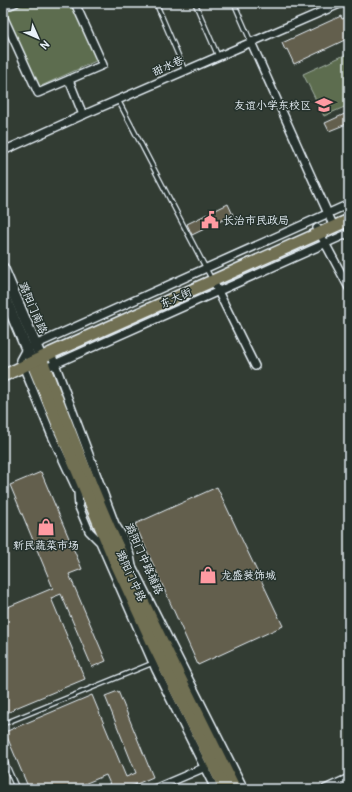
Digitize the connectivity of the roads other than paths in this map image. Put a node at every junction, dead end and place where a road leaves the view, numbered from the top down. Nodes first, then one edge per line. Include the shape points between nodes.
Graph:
1 (15, 3) edge
2 (75, 3) edge
3 (156, 3) edge
4 (195, 3) edge
5 (234, 3) edge
6 (342, 3) edge
7 (3, 8) edge
8 (3, 16) edge
9 (251, 42) junction
10 (218, 56) junction
11 (185, 71) junction
12 (69, 80) junction
13 (118, 100) junction
14 (83, 115) junction
15 (3, 151) edge
16 (349, 204) edge
17 (349, 213) edge
18 (332, 220) junction
19 (349, 220) edge
20 (318, 230) junction
21 (349, 233) edge
22 (325, 244) junction
23 (3, 268) edge
24 (210, 275) junction
25 (349, 288) edge
26 (218, 292) junction
27 (3, 293) edge
28 (36, 358) junction
29 (255, 366) dead end
30 (3, 368) edge
31 (3, 376) edge
32 (161, 660) junction
33 (3, 724) edge
34 (3, 757) edge
35 (213, 764) junction
36 (349, 778) edge
37 (349, 786) edge
38 (17, 789) edge
39 (154, 789) edge
40 (215, 789) edge
41 (225, 789) edge
42 (235, 789) edge
43 (244, 789) edge
44 (325, 789) edge
45 (343, 789) edge

1 - 7 street
2 - 12 street via 103,65
3 - 11 lane
4 - 10 lane
5 - 9 lane
6 - 9 street, 甜水巷
8 - 12 street via 38,93
9 - 10 street, 甜水巷
9 - 18 street
10 - 11 street, 甜水巷
11 - 13 street, 甜水巷
12 - 14 street
13 - 14 street, 甜水巷
13 - 24 lane
14 - 15 street, 甜水巷
16 - 18 street
17 - 18 main road, 东大街
18 - 19 main road, 东大街
18 - 20 main road, 东大街
18 - 24 street
20 - 22 street
20 - 24 main road, 东大街
21 - 22 street
22 - 25 street
22 - 26 street
23 - 28 main road, 潞阳门南路
24 - 26 street
24 - 28 main road, 东大街
24 - 28 street
26 - 28 street
26 - 29 street
27 - 28 main road, 潞阳门南路
28 - 30 main road, 东大街
28 - 31 main road, 东大街
28 - 32 main road, 潞阳门中路 via 113,557
28 - 43 street, 潞阳门中路辅路 via 122,534 132,566
32 - 33 lane
32 - 35 main road, 潞阳门中路
34 - 38 lane
35 - 39 street
35 - 40 street
35 - 41 main road, 潞阳门中路
35 - 42 main road, 潞阳门中路
36 - 44 street
37 - 45 street

